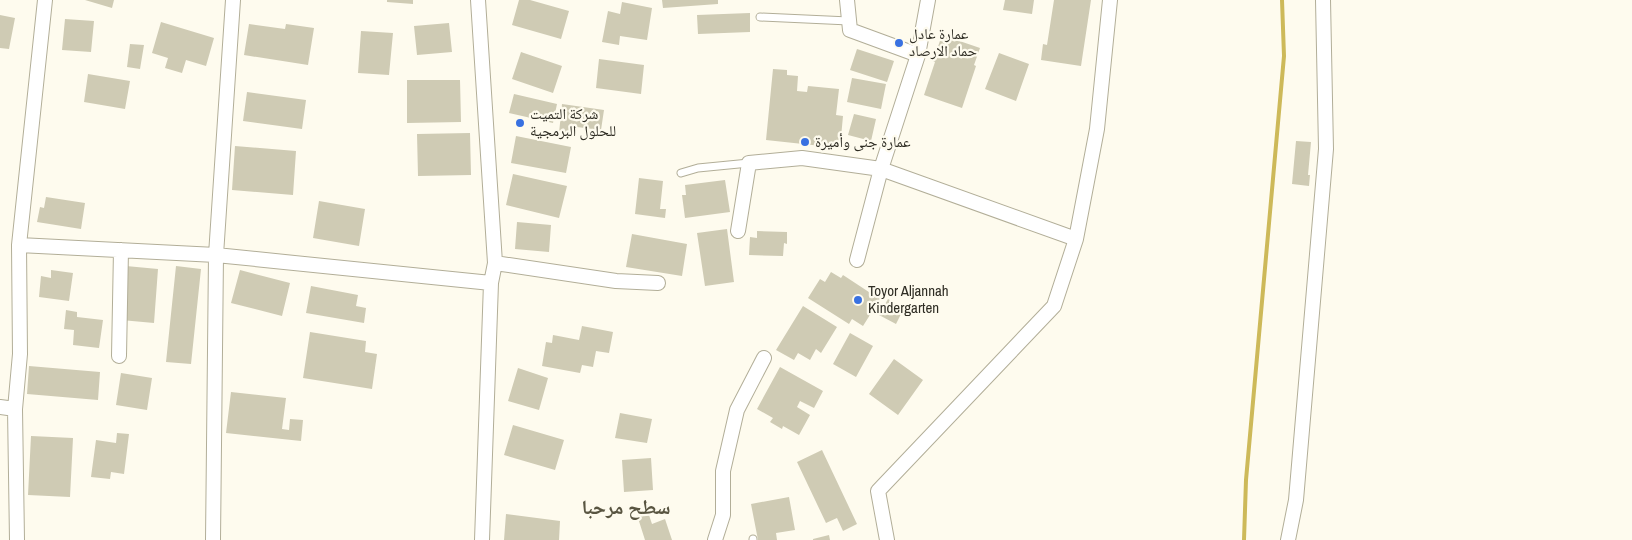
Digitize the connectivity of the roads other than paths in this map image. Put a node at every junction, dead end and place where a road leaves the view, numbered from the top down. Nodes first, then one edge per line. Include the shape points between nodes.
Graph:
1 (45, 0) edge
2 (233, 0) edge
3 (478, 0) edge
4 (847, 0) edge
5 (928, 0) edge
6 (1110, 0) edge
7 (1323, 0) edge
8 (760, 17) dead end
9 (849, 21) junction
10 (918, 55) junction
11 (749, 163) junction
12 (881, 168) junction
13 (681, 173) dead end
14 (738, 231) dead end
15 (1076, 238) junction
16 (19, 245) junction
17 (121, 250) junction
18 (216, 255) junction
19 (857, 260) dead end
20 (495, 263) junction
21 (491, 283) junction
22 (658, 283) dead end
23 (118, 356) dead end
24 (764, 358) dead end
25 (0, 407) edge
26 (15, 409) junction
27 (17, 540) edge
28 (213, 540) edge
29 (482, 540) edge
30 (716, 540) edge
31 (887, 540) edge
32 (1288, 540) edge

1 - 16 street
2 - 18 street
3 - 20 street
4 - 9 street
5 - 10 street
6 - 15 street via 1097,129
7 - 32 street via 1326,149 1296,500
8 - 9 lane
9 - 10 street via 850,30
10 - 12 street
11 - 12 street via 802,158
11 - 13 lane
11 - 14 street
12 - 15 street
12 - 19 street
15 - 31 street via 1054,306 878,491
16 - 17 street
16 - 26 street via 20,354
17 - 18 street
17 - 23 street
18 - 21 street
18 - 28 street
20 - 21 street
20 - 22 street
21 - 29 street
24 - 30 street via 737,410 723,471 723,515
25 - 26 street
26 - 27 street

